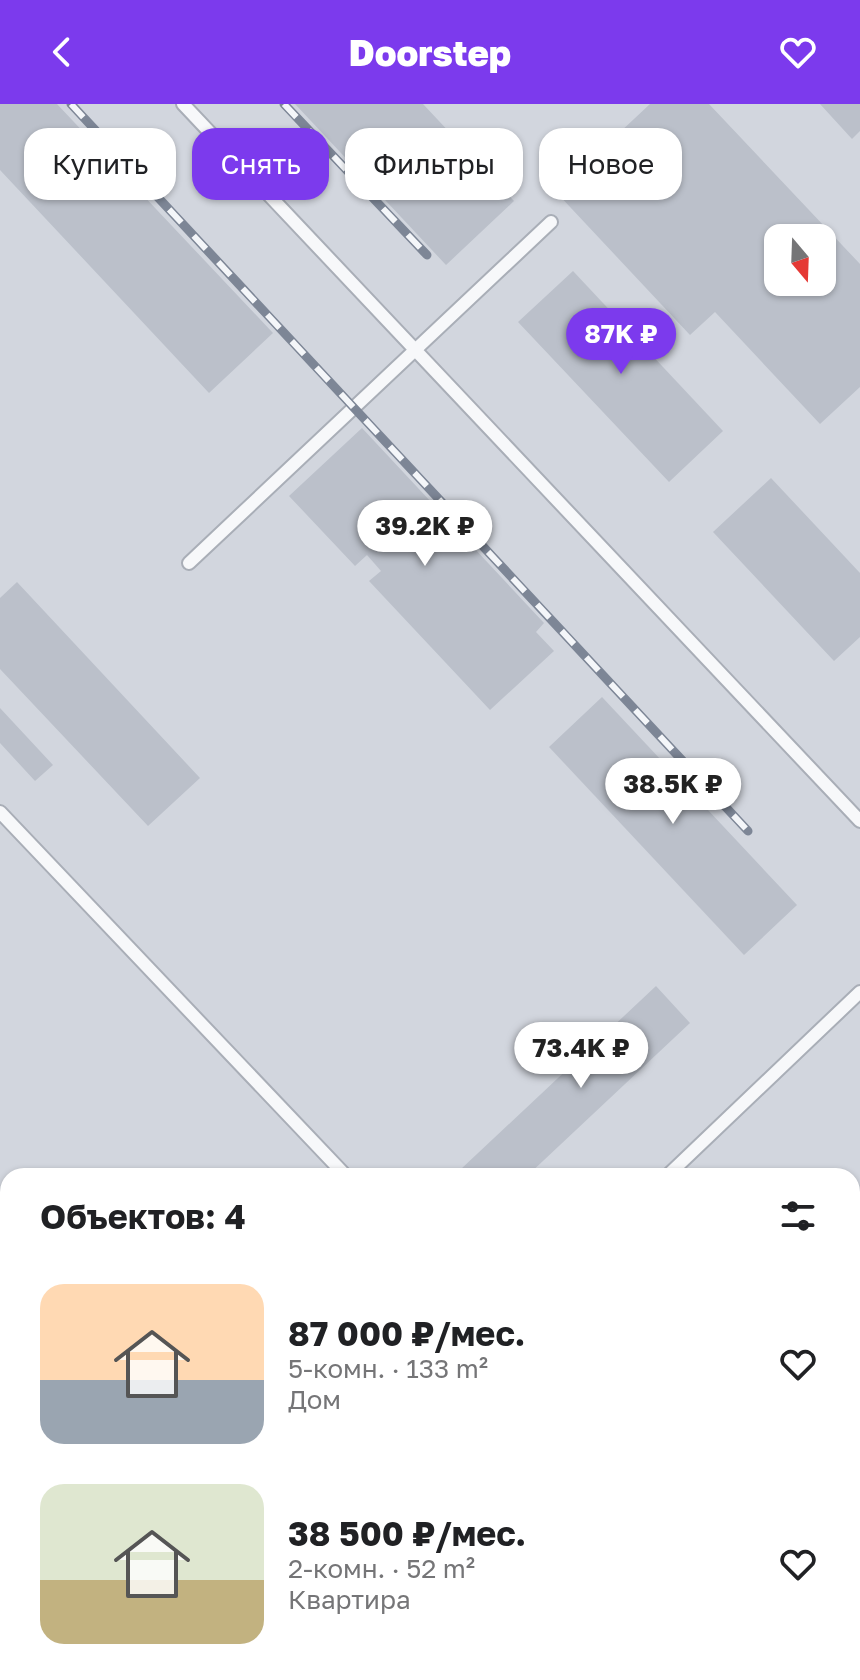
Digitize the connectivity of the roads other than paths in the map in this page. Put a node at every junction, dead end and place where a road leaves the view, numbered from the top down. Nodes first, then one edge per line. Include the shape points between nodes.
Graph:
1 (183, 104) edge
2 (551, 222) dead end
3 (415, 350) junction
4 (189, 563) dead end
5 (0, 812) edge
6 (860, 821) edge
7 (860, 992) edge
8 (338, 1168) edge
9 (675, 1168) edge

1 - 3 lane
2 - 3 lane
3 - 4 lane
3 - 6 lane
5 - 8 lane
7 - 9 lane

